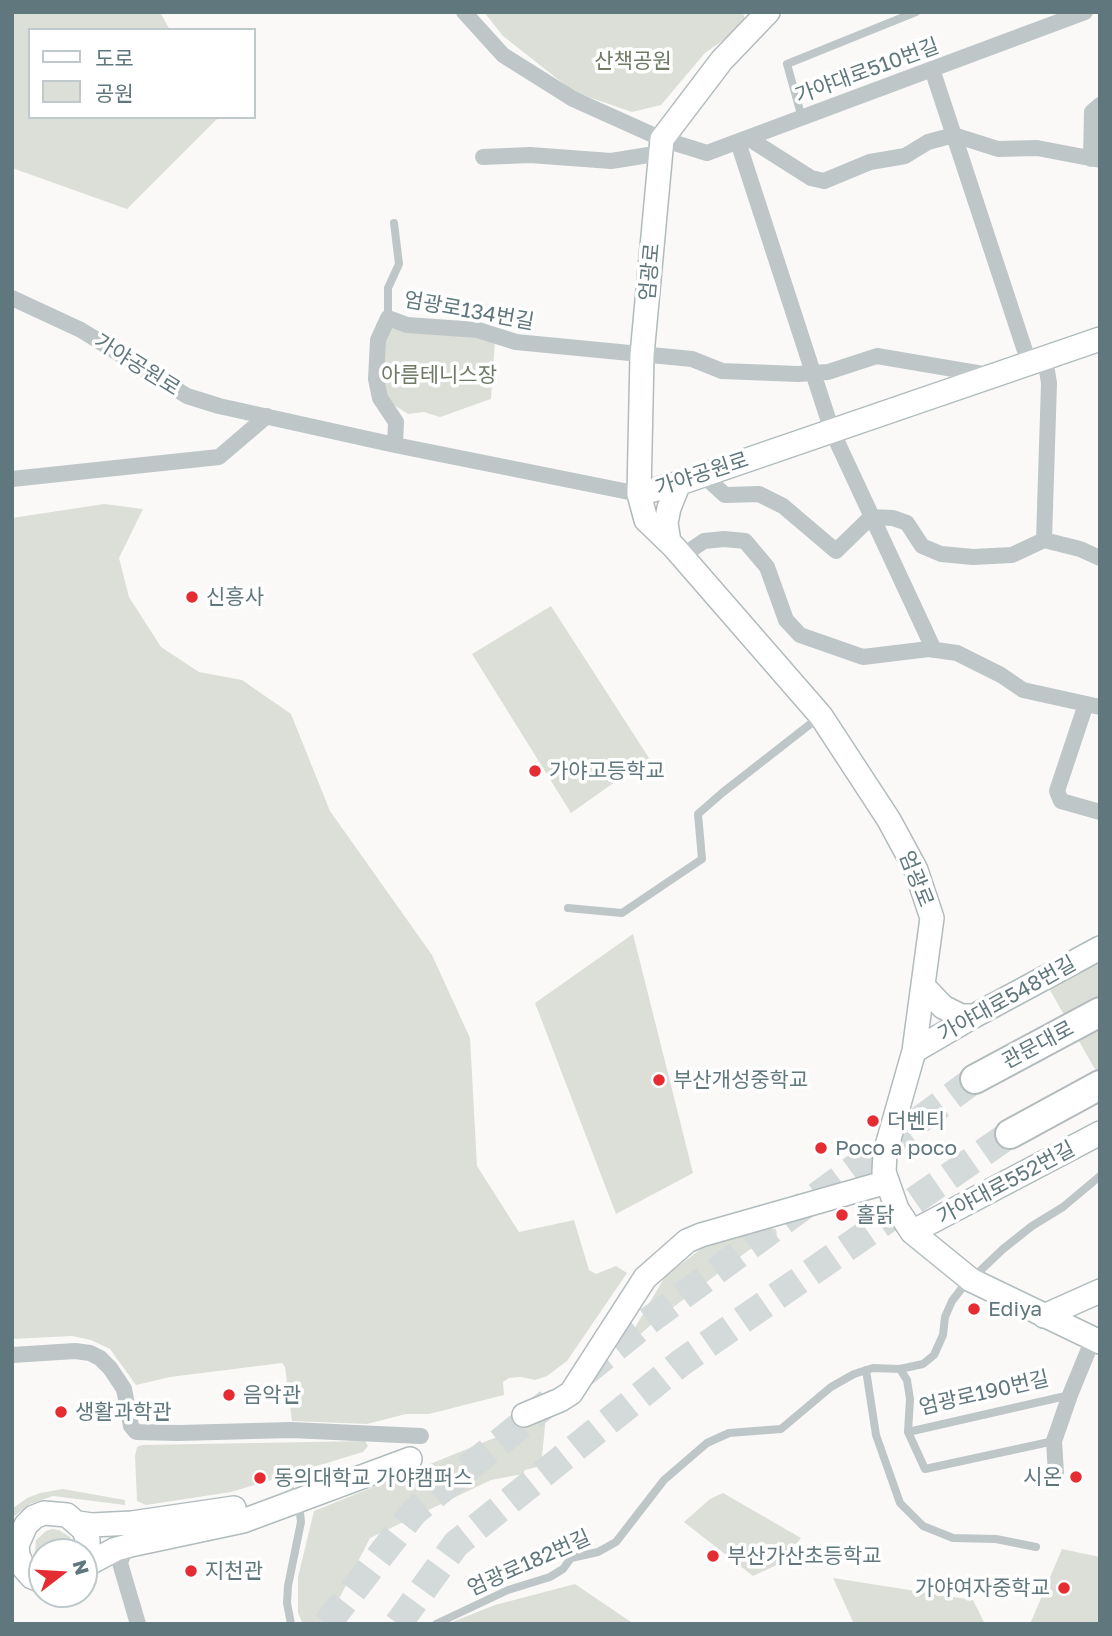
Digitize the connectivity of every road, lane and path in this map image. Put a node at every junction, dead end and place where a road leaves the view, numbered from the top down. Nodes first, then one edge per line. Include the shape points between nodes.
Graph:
1 (464, 12) edge
2 (768, 12) edge
3 (916, 12) edge
4 (1085, 12) edge
5 (898, 16) edge
6 (1049, 19) edge
7 (932, 69) junction
8 (1100, 105) edge
9 (802, 118) junction
10 (954, 135) junction
11 (743, 140) junction
12 (661, 146) junction
13 (483, 157) dead end
14 (1095, 159) edge
15 (394, 223) dead end
16 (12, 298) edge
17 (388, 318) junction
18 (1100, 339) edge
19 (642, 355) junction
20 (1037, 361) junction
21 (813, 373) junction
22 (993, 376) junction
23 (267, 416) junction
24 (832, 431) junction
25 (395, 445) junction
26 (703, 475) junction
27 (12, 479) edge
28 (679, 483) junction
29 (639, 494) junction
30 (873, 517) junction
31 (1044, 540) junction
32 (675, 549) junction
33 (1100, 558) edge
34 (934, 650) junction
35 (1093, 706) edge
36 (821, 716) junction
37 (1100, 812) edge
38 (568, 908) dead end
39 (1100, 948) edge
40 (924, 987) junction
41 (1100, 1012) edge
42 (974, 1016) junction
43 (914, 1051) junction
44 (975, 1079) tunnel mouth
45 (1100, 1085) edge
46 (1100, 1133) edge
47 (1010, 1135) tunnel mouth
48 (1100, 1176) edge
49 (883, 1177) junction
50 (948, 1213) junction
51 (912, 1232) junction
52 (971, 1280) junction
53 (1100, 1291) edge
54 (1044, 1316) junction
55 (1096, 1340) edge
56 (12, 1355) edge
57 (900, 1369) junction
58 (866, 1370) junction
59 (1069, 1395) junction
60 (523, 1408) tunnel mouth
61 (908, 1432) junction
62 (1054, 1441) junction
63 (411, 1448) joint
64 (1056, 1474) dead end
65 (293, 1495) junction
66 (78, 1523) junction
67 (87, 1538) edge
68 (1035, 1547) dead end
69 (16, 1553) edge
70 (98, 1562) edge
71 (98, 1564) edge
72 (28, 1571) edge
73 (138, 1624) edge
74 (291, 1624) edge
75 (436, 1624) edge

1 - 12 street, 가야대로510번길 via 503,55
2 - 12 main road via 722,60
3 - 5 lane
4 - 6 street, 가야대로510번길
5 - 9 lane via 787,64
6 - 7 street, 가야대로510번길
7 - 9 street, 가야대로510번길
7 - 10 street
8 - 14 street via 1092,112
9 - 11 street, 가야대로510번길
10 - 11 street via 824,181
10 - 14 street via 999,149 1037,148
10 - 20 street
11 - 12 street, 가야대로510번길 via 707,153
11 - 21 street
12 - 13 street via 611,162 530,155
12 - 19 main road, 엄광로
15 - 17 lane, 엄광로134번길 via 399,264 388,288
16 - 23 street, 가야공원로 via 80,330 187,396
17 - 19 street, 엄광로134번길 via 407,325 478,330 516,342
17 - 25 street via 378,340 376,379 380,398 396,422
18 - 20 main road, 가야공원로
19 - 21 street, 엄광로134번길 via 692,359 722,371
19 - 29 main road, 엄광로
20 - 22 main road, 가야공원로
20 - 31 street via 1049,383
21 - 22 street, 엄광로134번길 via 877,356
21 - 24 street
22 - 24 main road, 가야공원로
23 - 25 street, 가야공원로
23 - 27 street via 219,457
24 - 26 main road, 가야공원로
24 - 30 street
25 - 29 street, 가야공원로
26 - 28 main road, 가야공원로
26 - 30 street via 725,495 759,494 783,506 836,551
28 - 29 main road, 가야공원로
28 - 32 main road via 666,523
29 - 32 main road, 엄광로 via 646,520
30 - 31 street via 907,523 922,546 941,554 1013,555
30 - 34 street
31 - 33 street
32 - 34 street via 704,541 745,541 767,567 786,620 800,635 863,657
32 - 36 main road, 엄광로
34 - 35 street via 957,653 1023,690
35 - 37 street via 1057,791 1061,801
36 - 38 lane via 698,814 702,859 622,913
36 - 40 main road, 엄광로 via 916,870 932,918
39 - 42 main road, 가야대로548번길
40 - 42 main road via 943,1007 961,1016
40 - 43 main road, 엄광로
41 - 44 highway, 관문대로
42 - 43 main road, 가야대로548번길
43 - 49 main road, 엄광로
45 - 47 highway
46 - 50 main road, 가야대로552번길
48 - 52 lane via 1003,1249
49 - 50 main road via 909,1212
49 - 51 main road
49 - 60 main road via 687,1241 645,1278 571,1393
50 - 51 main road, 가야대로552번길
51 - 52 main road
52 - 54 main road
52 - 57 lane, 엄광로182번길 via 952,1301 934,1355 923,1364
53 - 54 main road
54 - 55 main road
55 - 59 street, 엄광로190번길
56 - 63 street via 75,1351 100,1358 124,1389 136,1432 291,1430
57 - 58 lane, 엄광로182번길
57 - 61 lane, 엄광로190번길 via 911,1399
58 - 68 lane via 876,1435 900,1503 923,1526 953,1538 996,1539
58 - 75 lane, 엄광로182번길 via 831,1387 782,1429 729,1433 707,1443 664,1480 616,1542 571,1558 550,1577 508,1590
59 - 61 lane, 엄광로190번길
59 - 62 street, 엄광로190번길
61 - 62 lane, 엄광로190번길 via 925,1469
62 - 64 street, 엄광로190번길
63 - 65 main road
65 - 66 main road via 142,1522
65 - 70 main road via 236,1523 172,1540 135,1544
65 - 74 lane via 301,1522 288,1586
66 - 67 main road
66 - 69 main road via 56,1512 34,1517 26,1525
69 - 72 main road
71 - 73 street

